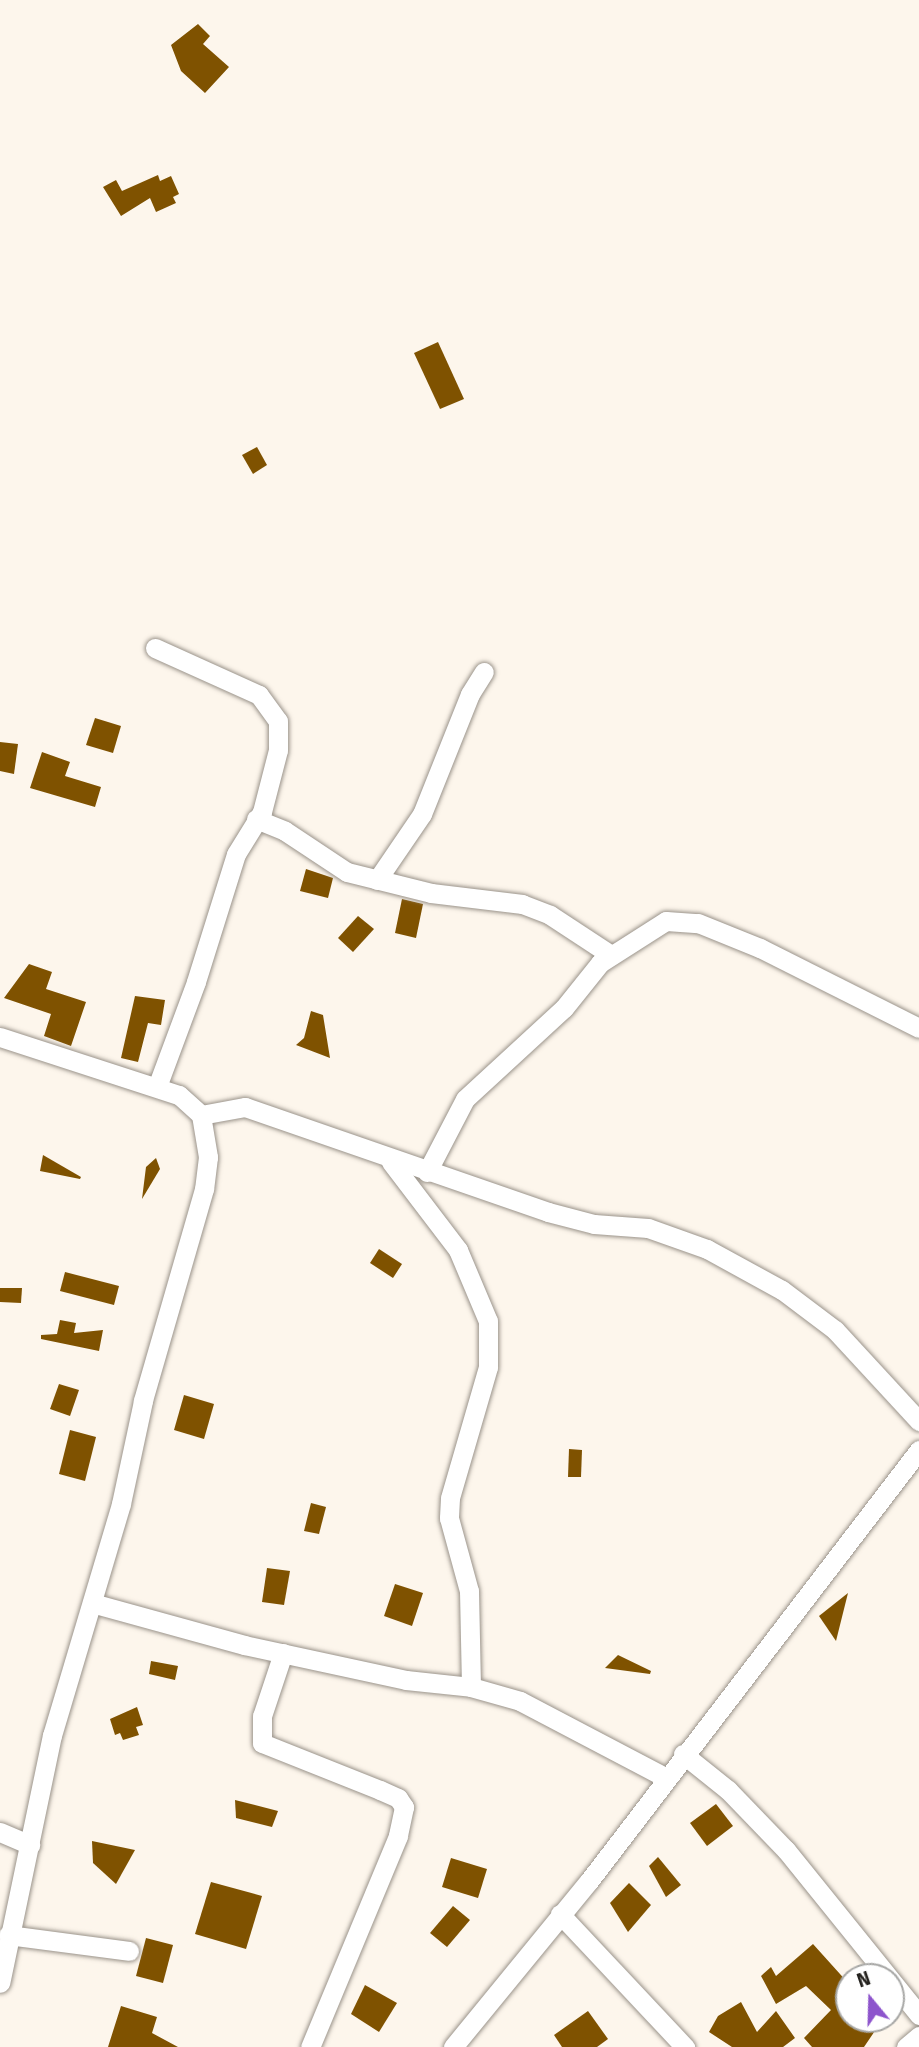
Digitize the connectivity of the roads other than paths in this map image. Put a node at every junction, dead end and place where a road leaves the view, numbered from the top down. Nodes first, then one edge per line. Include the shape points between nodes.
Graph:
1 (155, 648) dead end
2 (484, 672) dead end
3 (256, 819) junction
4 (377, 880) junction
5 (611, 955) junction
6 (919, 1028) edge
7 (0, 1037) edge
8 (156, 1087) junction
9 (201, 1115) junction
10 (391, 1161) junction
11 (427, 1172) junction
12 (919, 1420) edge
13 (919, 1450) edge
14 (92, 1603) junction
15 (283, 1653) junction
16 (471, 1687) junction
17 (683, 1754) junction
18 (665, 1777) junction
19 (0, 1832) edge
20 (30, 1845) junction
21 (560, 1914) junction
22 (8, 1935) junction
23 (129, 1951) dead end
24 (0, 1983) edge
25 (919, 2015) edge
26 (919, 2036) edge
27 (310, 2047) edge
28 (453, 2047) edge
29 (685, 2047) edge
30 (906, 2047) edge

1 - 3 street via 240,684 274,712 278,750 273,783
2 - 4 street via 470,694 422,814
3 - 4 street via 285,831 347,872
3 - 8 street via 236,854 196,982
4 - 5 street via 431,893 522,904 550,915
5 - 6 street via 666,921 698,923 760,948
5 - 11 street via 564,1008 465,1099
7 - 8 street
8 - 9 street via 179,1095
9 - 10 street via 245,1107
9 - 14 street via 208,1157 204,1189
10 - 11 street
10 - 16 street via 458,1250 488,1321 488,1367 450,1498 449,1518 469,1591
11 - 12 street via 548,1212 594,1224 648,1228 707,1249 782,1290 835,1330
13 - 17 street
14 - 15 street
14 - 20 street via 52,1735
15 - 16 street via 406,1680
15 - 27 street via 261,1716 262,1743 398,1798 404,1807 398,1836
16 - 18 street via 520,1701
17 - 18 street
17 - 25 street via 728,1790 786,1850
18 - 21 street
19 - 20 street
20 - 22 street
21 - 28 street
21 - 29 street
22 - 23 street
22 - 24 street
26 - 30 street

